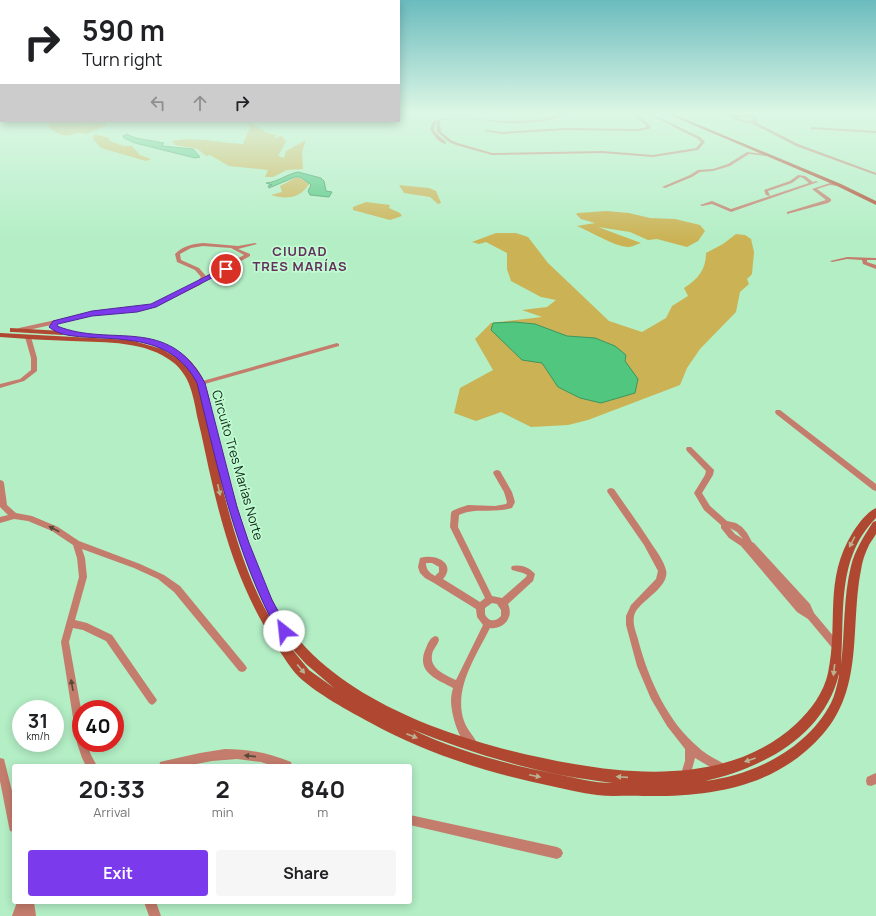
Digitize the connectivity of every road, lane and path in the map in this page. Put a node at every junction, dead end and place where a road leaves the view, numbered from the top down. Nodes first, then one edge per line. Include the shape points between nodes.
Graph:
1 (485, 155) edge
2 (527, 155) edge
3 (637, 155) edge
4 (659, 155) edge
5 (745, 155) edge
6 (766, 155) edge
7 (771, 155) edge
8 (824, 155) edge
9 (876, 174) edge
10 (827, 181) junction
11 (814, 182) junction
12 (664, 187) dead end
13 (768, 197) junction
14 (876, 199) edge
15 (876, 203) edge
16 (702, 205) dead end
17 (789, 213) dead end
18 (254, 244) dead end
19 (231, 248) junction
20 (876, 259) edge
21 (864, 260) junction
22 (832, 261) dead end
23 (876, 267) edge
24 (203, 280) junction
25 (56, 322) junction
26 (0, 329) edge
27 (19, 330) junction
28 (70, 334) junction
29 (0, 335) edge
30 (28, 338) junction
31 (337, 345) dead end
32 (180, 360) junction
33 (201, 383) junction
34 (0, 386) edge
35 (778, 412) dead end
36 (689, 449) dead end
37 (497, 473) dead end
38 (0, 484) edge
39 (876, 488) edge
40 (611, 491) dead end
41 (228, 508) junction
42 (876, 512) edge
43 (14, 516) junction
44 (0, 520) edge
45 (876, 525) edge
46 (76, 543) junction
47 (515, 568) dead end
48 (437, 580) dead end
49 (839, 586) junction
50 (851, 589) junction
51 (490, 600) junction
52 (503, 603) junction
53 (480, 606) junction
54 (70, 623) junction
55 (488, 623) junction
56 (821, 627) junction
57 (838, 632) junction
58 (435, 640) dead end
59 (837, 647) junction
60 (242, 668) dead end
61 (459, 686) junction
62 (75, 700) edge
63 (152, 700) dead end
64 (476, 747) junction
65 (690, 747) junction
66 (85, 752) edge
67 (0, 763) edge
68 (89, 763) edge
69 (172, 764) edge
70 (281, 764) edge
71 (723, 770) junction
72 (599, 775) junction
73 (685, 777) junction
74 (601, 789) junction
75 (12, 816) edge
76 (412, 820) edge
77 (557, 853) dead end
78 (22, 904) edge
79 (28, 904) edge
80 (151, 904) edge
81 (18, 916) edge
82 (30, 916) edge
83 (155, 916) edge

1 - 2 street via 498,157
3 - 4 street
5 - 12 street via 729,165
6 - 10 street
7 - 14 street
8 - 9 street
10 - 11 street
10 - 15 street
10 - 17 street via 814,189 826,197 826,202
11 - 13 street
11 - 13 street via 799,176 791,182 766,191
13 - 16 street via 731,211 712,202
18 - 19 street
19 - 24 street via 248,255
19 - 24 street via 196,245 177,254 180,261 201,272
20 - 21 street
21 - 22 street via 847,258
21 - 23 street via 865,263
24 - 25 street via 153,306 92,314
25 - 27 street
25 - 28 street via 53,327 55,329
26 - 27 street, Circuito Tres Marías Norte
27 - 28 street, Circuito Tres Marías Norte
28 - 32 street, Circuito Tres Marías Norte via 148,341 163,346
29 - 30 street, Circuito Tres Marías Norte
30 - 32 street, Circuito Tres Marías Norte via 130,342 154,348
30 - 34 street via 34,358 34,371 22,380
31 - 33 street
32 - 33 street, Circuito Tres Marías Norte
32 -> 41 street, Circuito Tres Marías Norte via 194,385
33 - 41 street, Circuito Tres Marías Norte
35 - 39 street
36 - 56 street via 710,470 698,494 700,500 725,524 729,533 746,543 800,609
37 - 51 street via 508,492 511,502 509,506 499,509 468,507 455,514 454,519 454,527
38 - 43 street via 3,506
40 - 65 street via 662,572 660,580 635,604 630,615 630,623 644,676 661,709
41 - 64 street, Circuito Tres Marías Norte via 267,602 296,646 334,680 372,703 440,735
41 -> 74 street, Circuito Tres Marías Norte via 252,592 268,626 306,676 344,702 392,729 464,756 531,776
42 -> 49 street, Circuito Tres Marías Norte via 861,527 848,550
43 - 44 street
46 -> 43 street via 55,529 29,518
45 - 50 street, Circuito Tres Marías Norte via 864,540
46 - 54 street via 83,577
46 - 60 street via 137,566 161,577 177,589
47 - 52 street via 531,574 530,579
48 - 53 street
49 - 50 street
49 - 57 street, Circuito Tres Marías Norte
50 - 74 street, Circuito Tres Marías Norte via 847,667 839,700 823,727 798,750 762,773 721,785 679,790
51 - 52 street
51 - 53 street
52 - 55 street via 507,611 506,618 498,623
53 - 55 street via 482,618
62 -> 54 street via 65,642
54 - 63 street via 84,626 109,638
55 - 61 street
56 - 57 street
56 - 59 street
57 - 59 street, Circuito Tres Marías Norte
58 - 61 street via 426,653 428,667
59 -> 71 street, Circuito Tres Marías Norte via 833,678 811,720 765,755
61 - 64 street via 456,710 461,726
64 - 72 street, Circuito Tres Marías Norte via 530,762
65 - 71 street
65 - 73 street via 690,761
66 - 68 street
67 - 75 street
70 -> 69 street via 260,757 240,755 200,757
71 - 73 street, Circuito Tres Marías Norte
73 -> 72 street, Circuito Tres Marías Norte via 638,778
72 - 74 street
76 - 77 street
78 - 81 street
79 - 82 street
80 - 83 street

